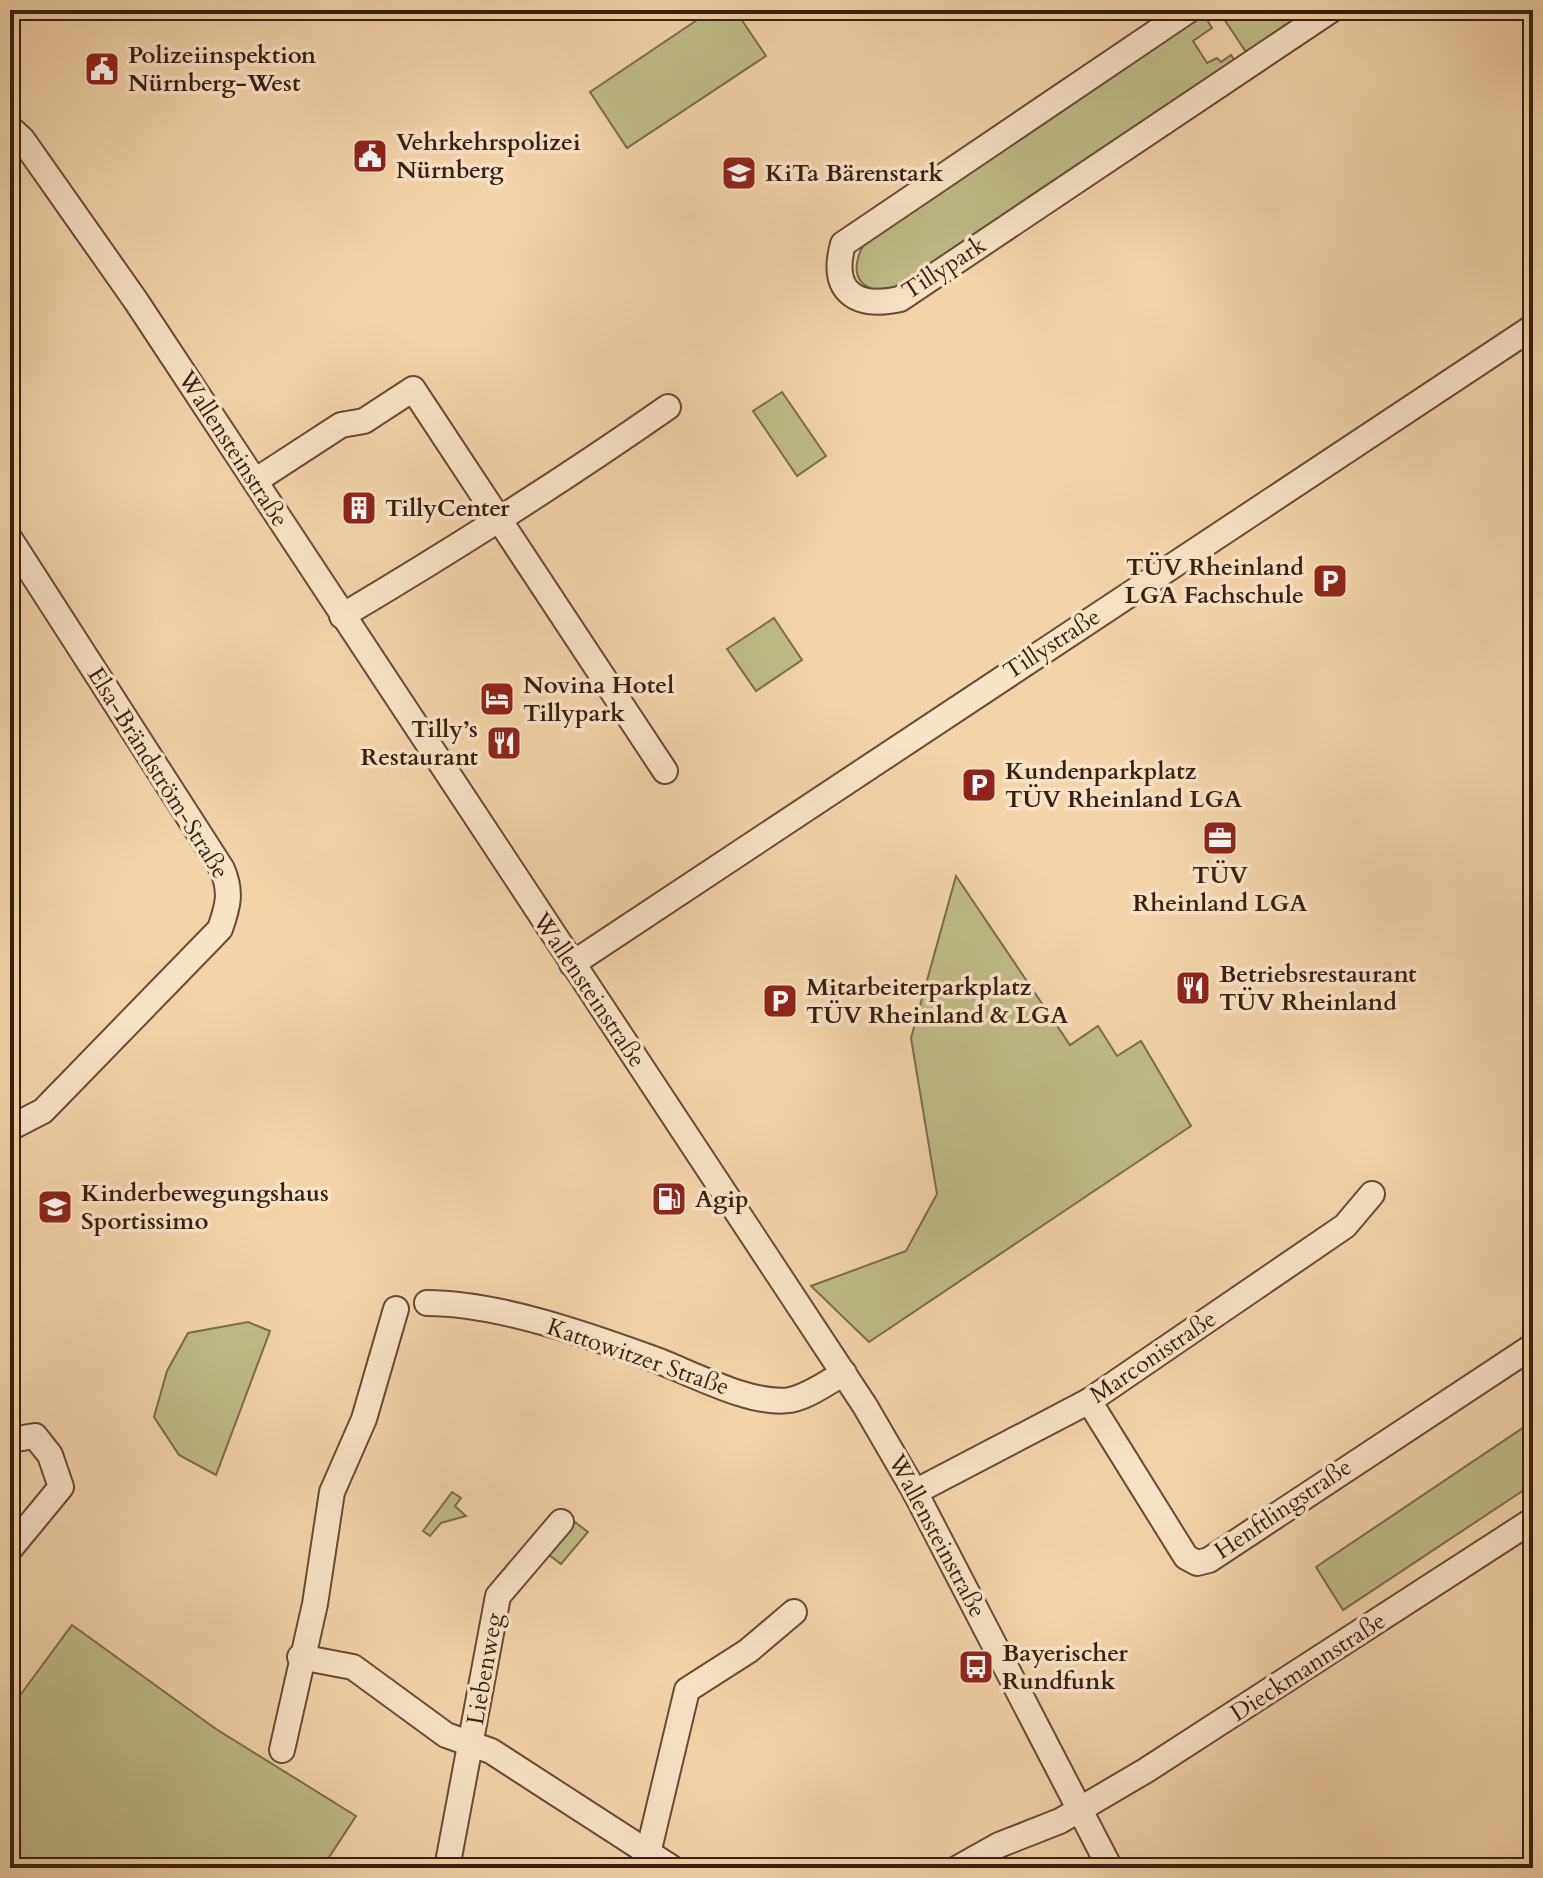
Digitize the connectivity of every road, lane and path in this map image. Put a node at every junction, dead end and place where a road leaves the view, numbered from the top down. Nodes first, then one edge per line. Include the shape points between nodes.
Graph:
1 (1331, 10) edge
2 (1178, 13) edge
3 (10, 106) edge
4 (16, 133) edge
5 (1533, 327) edge
6 (668, 407) dead end
7 (255, 481) junction
8 (502, 520) junction
9 (10, 539) edge
10 (342, 616) junction
11 (665, 771) dead end
12 (572, 964) junction
13 (10, 1128) edge
14 (1372, 1194) dead end
15 (427, 1303) dead end
16 (396, 1309) dead end
17 (1533, 1346) edge
18 (844, 1373) junction
19 (1089, 1401) junction
20 (10, 1440) edge
21 (915, 1492) junction
22 (1533, 1520) edge
23 (561, 1522) dead end
24 (10, 1549) edge
25 (794, 1612) dead end
26 (300, 1657) junction
27 (472, 1743) junction
28 (282, 1750) dead end
29 (1080, 1810) junction
30 (646, 1861) edge
31 (447, 1868) edge
32 (672, 1868) edge
33 (958, 1868) edge
34 (1110, 1868) edge

1 - 2 street, Tillypark via 900,299 879,304 858,300 844,288 837,266 843,244
3 - 4 street, Wallensteinstraße
4 - 7 street, Wallensteinstraße
5 - 12 street, Tillystraße
6 - 8 street
7 - 8 street via 341,425 364,421 413,389
7 - 10 street, Wallensteinstraße
8 - 10 street
8 - 11 street
9 - 13 street, Elsa-Brändström-Straße via 229,885 220,929 43,1111
10 - 12 street, Wallensteinstraße
12 - 18 street, Wallensteinstraße
14 - 19 street, Marconistraße via 1345,1226
15 - 18 street, Kattowitzer Straße via 467,1303 524,1319 648,1357 753,1397 789,1400
16 - 26 street via 364,1419 332,1492 315,1604
17 - 19 street, Henftlingstraße via 1197,1563 1186,1557
18 - 21 street, Wallensteinstraße
19 - 21 street, Marconistraße
20 - 24 street via 35,1436 50,1455 61,1487
21 - 29 street, Wallensteinstraße
22 - 29 street, Dieckmannstraße
23 - 27 street, Liebenweg via 498,1596
25 - 30 street via 748,1651 687,1690
26 - 27 street via 353,1667 446,1735
26 - 28 street
27 - 30 street via 491,1751
27 - 31 street, Liebenweg
29 - 33 street, Dieckmannstraße
29 - 34 street, Wallensteinstraße
30 - 32 street

